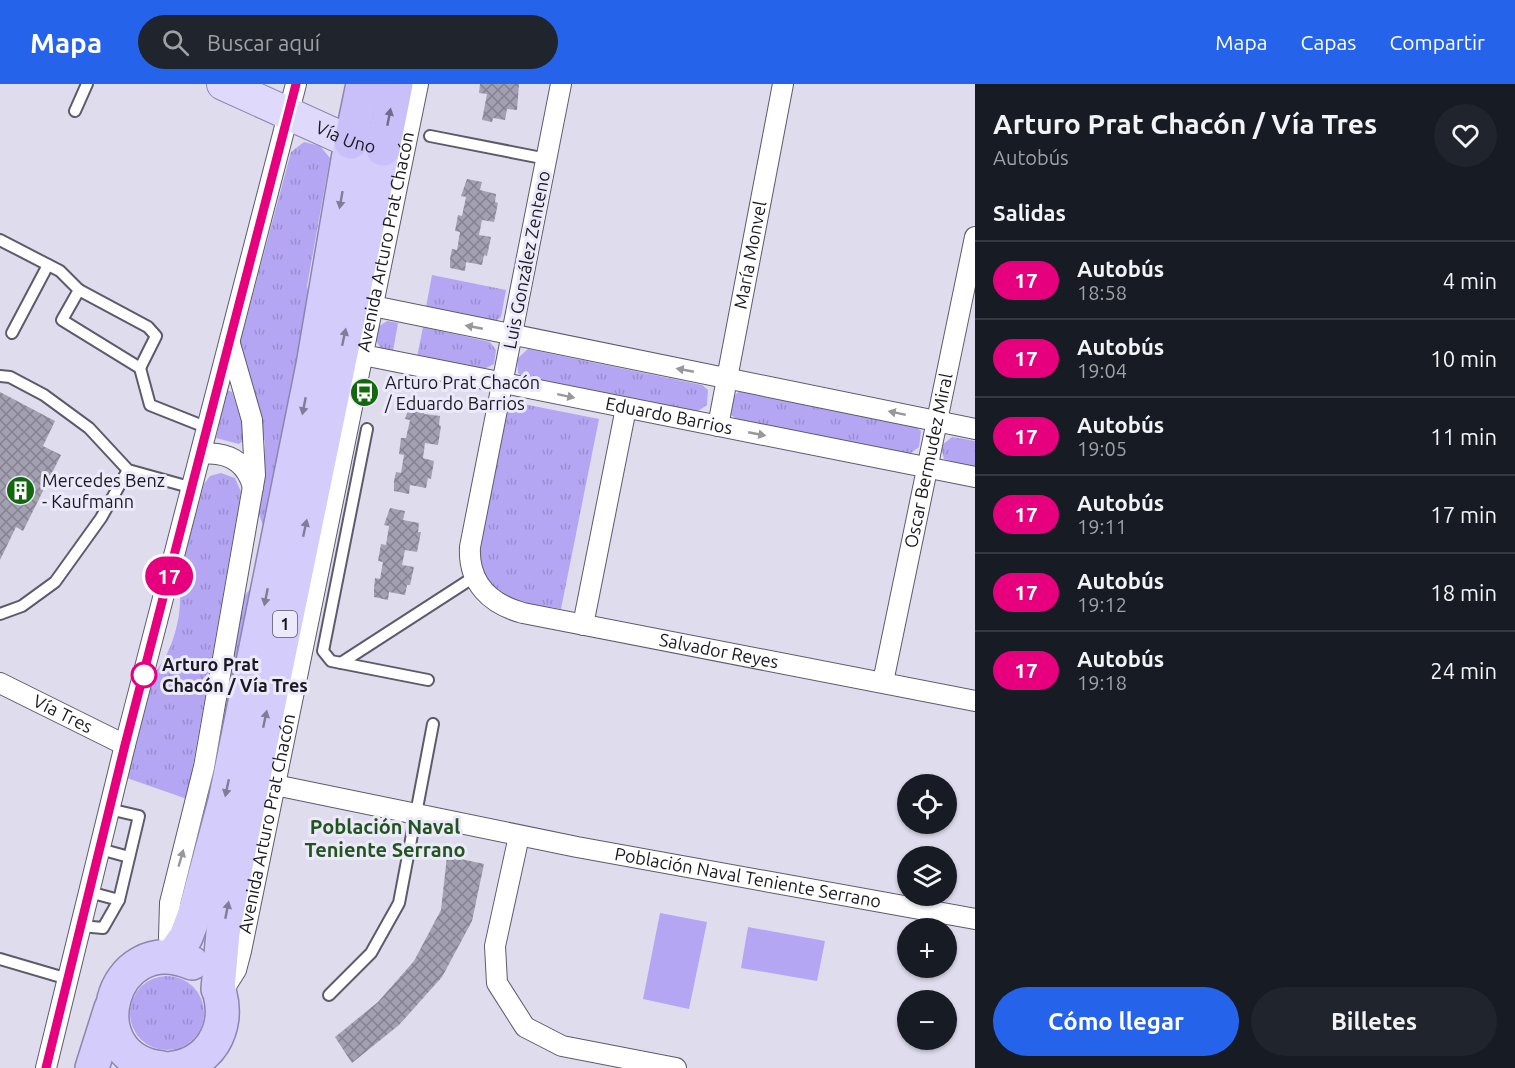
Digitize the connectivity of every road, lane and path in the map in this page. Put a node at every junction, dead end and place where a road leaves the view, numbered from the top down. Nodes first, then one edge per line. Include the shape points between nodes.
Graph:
1 (87, 84) edge
2 (223, 84) edge
3 (296, 84) edge
4 (363, 84) edge
5 (396, 84) edge
6 (418, 84) edge
7 (561, 84) edge
8 (783, 84) edge
9 (75, 111) dead end
10 (288, 114) junction
11 (430, 136) dead end
12 (351, 142) junction
13 (393, 151) junction
14 (547, 159) junction
15 (975, 237) edge
16 (1, 242) edge
17 (48, 265) junction
18 (79, 290) junction
19 (373, 306) junction
20 (12, 333) dead end
21 (512, 334) junction
22 (230, 345) junction
23 (363, 355) junction
24 (140, 368) junction
25 (0, 376) edge
26 (727, 378) junction
27 (503, 382) junction
28 (626, 408) junction
29 (937, 421) junction
30 (718, 426) junction
31 (208, 428) junction
32 (368, 429) dead end
33 (975, 429) edge
34 (201, 454) junction
35 (927, 467) junction
36 (128, 470) junction
37 (975, 477) edge
38 (192, 488) junction
39 (253, 488) junction
40 (474, 577) junction
41 (0, 614) edge
42 (584, 625) junction
43 (341, 663) junction
44 (428, 680) dead end
45 (883, 682) junction
46 (0, 683) edge
47 (975, 701) edge
48 (433, 724) dead end
49 (125, 745) junction
50 (275, 785) junction
51 (110, 809) junction
52 (416, 815) junction
53 (519, 836) junction
54 (100, 849) junction
55 (129, 857) junction
56 (89, 892) junction
57 (119, 900) junction
58 (975, 919) edge
59 (81, 926) junction
60 (172, 957) junction
61 (0, 959) edge
62 (68, 979) junction
63 (219, 991) junction
64 (329, 996) dead end
65 (111, 1006) junction
66 (208, 1058) edge
67 (46, 1068) edge
68 (92, 1068) edge
69 (155, 1068) edge
70 (162, 1068) edge
71 (173, 1068) edge
72 (676, 1068) edge

1 - 9 lane
2 - 10 main road, Vía Uno
3 - 10 street
4 - 12 highway, 1
13 -> 5 highway, Avenida Arturo Prat Chacón / 1
6 - 13 street, Avenida Arturo Prat Chacón
7 - 14 street, Luis González Zenteno
8 - 26 street, María Monvel
10 - 12 main road, Vía Uno
10 - 22 street
11 - 14 lane
12 - 13 main road, Vía Uno
12 -> 60 highway, 1 via 313,365 225,801 191,927
13 - 19 street, Avenida Arturo Prat Chacón
63 -> 13 highway, Avenida Arturo Prat Chacón / 1 via 223,932 243,828
14 - 21 street, Luis González Zenteno
15 - 29 street, Oscar Bermudez Miral
16 - 17 lane
17 - 18 lane
17 - 20 lane
18 - 24 lane via 62,320
18 - 24 lane via 148,327 156,336
21 -> 19 street
19 - 23 street, Avenida Arturo Prat Chacón
26 -> 21 street
21 - 27 street, Luis González Zenteno
22 - 31 street
22 - 39 street via 252,420
23 - 27 street, Eduardo Barrios
23 - 50 street, Avenida Arturo Prat Chacón
24 - 31 lane via 150,405
25 - 36 lane via 10,377 44,396 89,428
29 -> 26 street
26 - 30 street, María Monvel
27 -> 28 street, Eduardo Barrios
27 - 40 street, Luis González Zenteno via 470,547
28 - 30 street, Eduardo Barrios
28 - 42 street
29 - 33 street
29 - 35 street, Oscar Bermudez Miral
30 -> 35 street, Eduardo Barrios
31 - 34 street
32 - 43 lane via 323,651 325,657
34 - 38 street
34 - 39 street via 220,453 238,462 246,469
35 - 37 street, Eduardo Barrios
35 - 45 street, Oscar Bermudez Miral
36 - 38 lane
36 - 41 lane via 55,582 22,606
38 - 49 street
60 -> 39 street via 168,917 171,895 202,777
40 - 42 street, Salvador Reyes via 489,598 511,610
40 - 43 lane
42 - 45 street, Salvador Reyes
43 - 44 lane
45 - 47 street, Salvador Reyes
46 - 49 street, Vía Tres
48 - 52 lane
49 - 51 street
50 - 52 street, Población Naval Teniente Serrano
50 - 63 street, Avenida Arturo Prat Chacón via 238,961 232,980
51 - 54 street
51 - 55 lane via 139,816
52 - 53 street, Población Naval Teniente Serrano
52 - 64 lane via 399,903 370,953
53 - 58 street, Población Naval Teniente Serrano
53 - 72 street via 495,946 497,983 525,1027 562,1046
54 - 55 lane
54 - 56 street
55 - 57 lane
56 - 57 lane
56 - 59 street
57 - 59 lane via 104,928
59 - 62 street
60 - 63 highway via 199,967
60 - 65 highway via 156,958 135,967 119,984
61 - 62 lane
62 - 67 street
63 - 66 highway, Avenida Arturo Prat Chacón / 1 via 223,1018
65 - 68 highway
65 - 69 highway via 112,1024 119,1041 131,1055
66 - 71 highway, Avenida Arturo Prat Chacón / 1
69 - 70 highway

